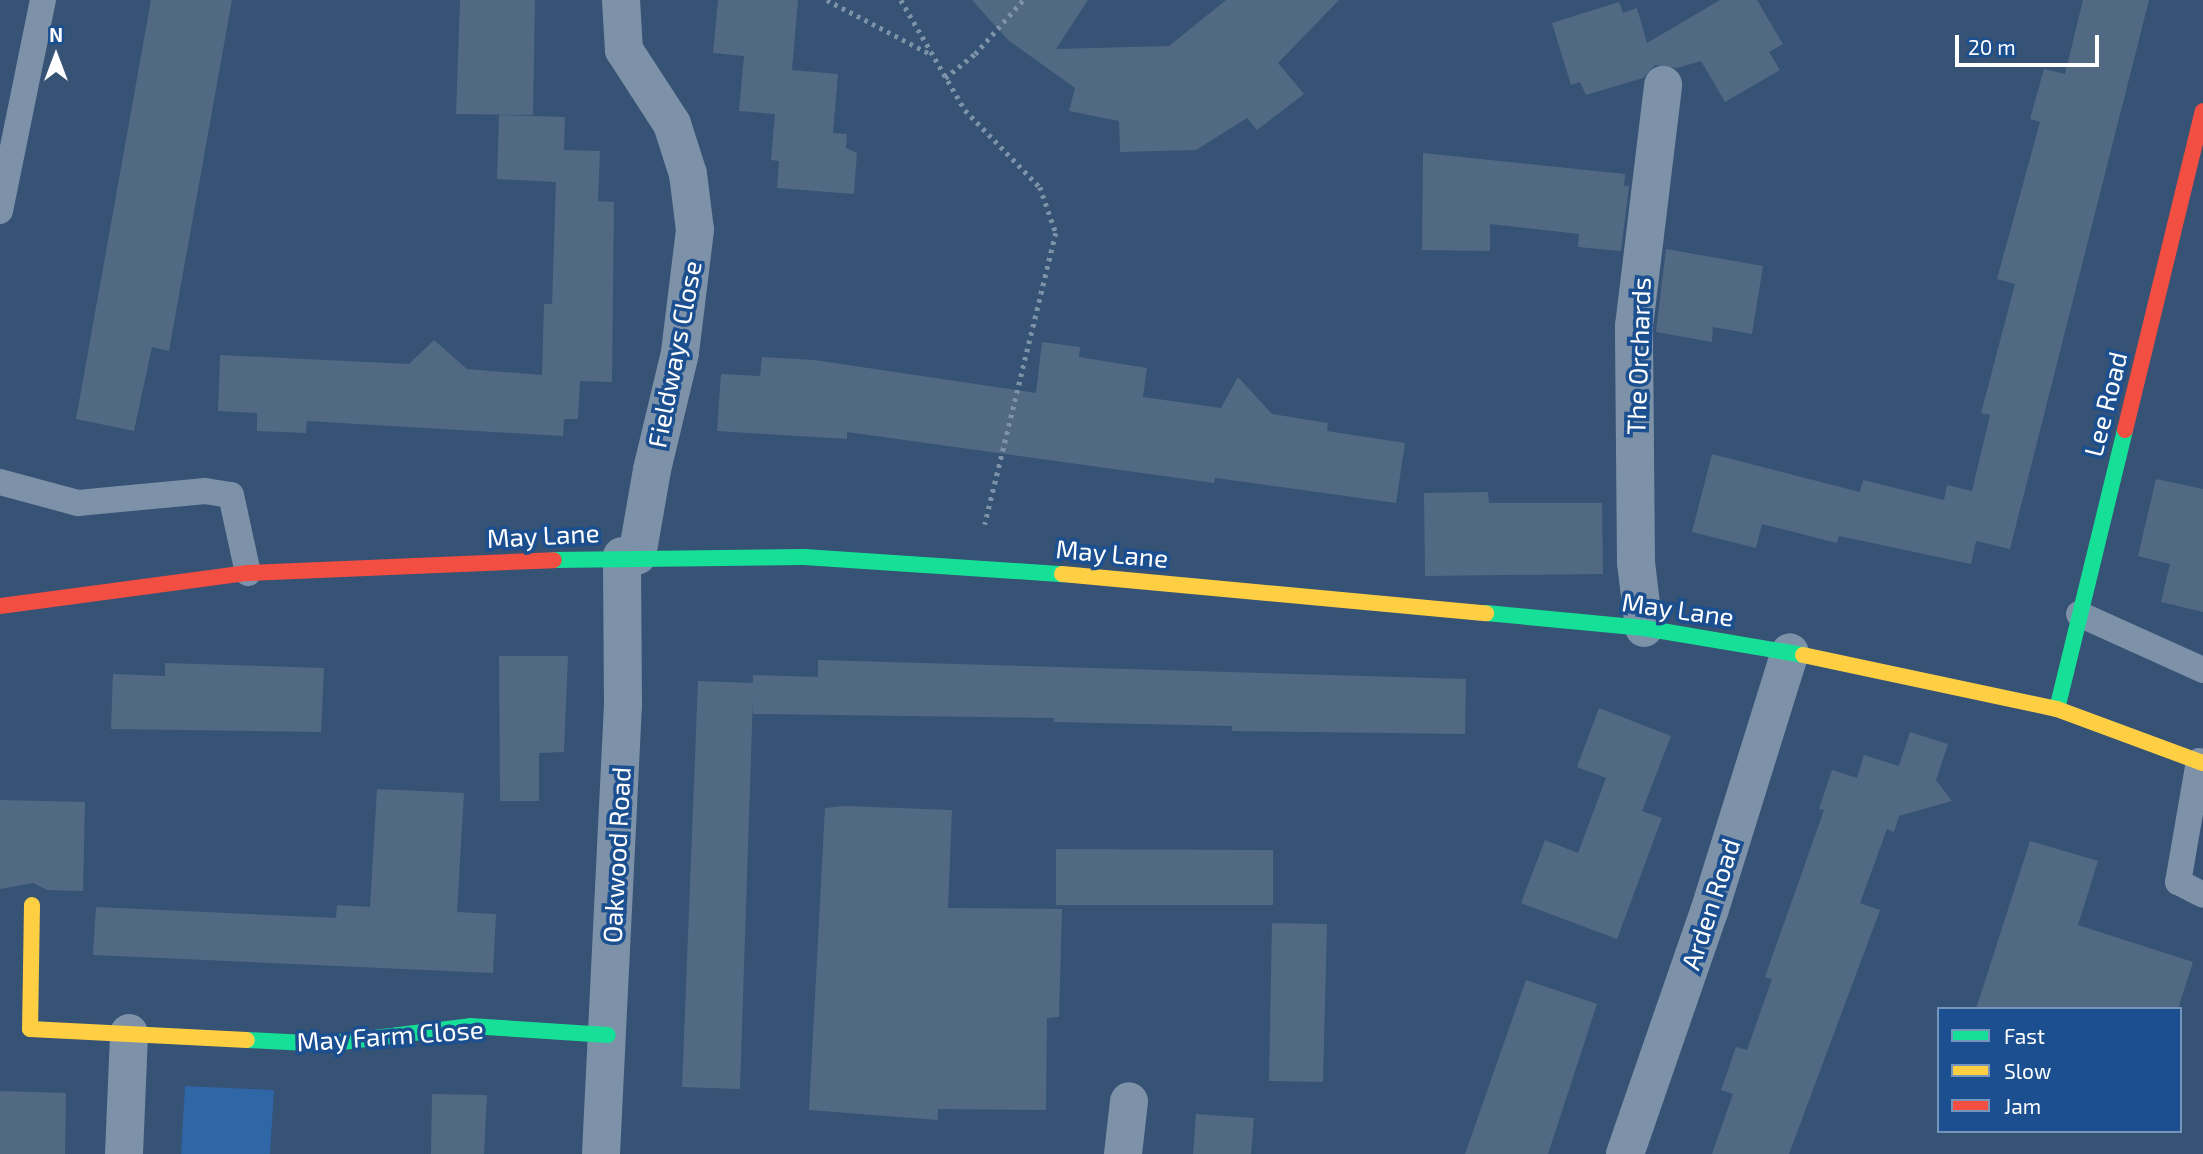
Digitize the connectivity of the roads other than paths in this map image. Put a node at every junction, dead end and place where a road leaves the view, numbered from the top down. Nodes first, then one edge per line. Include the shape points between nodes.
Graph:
1 (43, 0) edge
2 (621, 0) edge
3 (1662, 85) dead end
4 (2203, 111) edge
5 (0, 211) edge
6 (0, 482) edge
7 (630, 556) junction
8 (248, 573) junction
9 (0, 606) edge
10 (2079, 614) junction
11 (1644, 628) junction
12 (1790, 652) junction
13 (2203, 670) edge
14 (2057, 709) junction
15 (2201, 762) edge
16 (2203, 895) edge
17 (32, 905) dead end
18 (130, 1034) junction
19 (608, 1035) junction
20 (1129, 1101) dead end
21 (124, 1154) edge
22 (601, 1154) edge
23 (1123, 1154) edge
24 (1625, 1154) edge

1 - 5 lane
2 - 7 street, Fieldways Close via 624,50 672,124 688,174 695,230 680,353
3 - 11 street, The Orchards via 1634,326 1636,563
4 - 10 street, Lee Road
6 - 8 lane via 78,503 205,491 231,495
7 - 8 street, May Lane
7 - 11 street, May Lane via 975,566
7 - 19 street, Oakwood Road
8 - 9 street, May Lane
10 - 13 lane
10 - 14 street, Lee Road
11 - 12 street, May Lane
12 - 14 street, May Lane
12 - 24 street, Arden Road via 1709,912
14 - 15 street, May Lane
15 - 16 lane via 2178,882
17 - 18 street, May Farm Close via 30,1030
18 - 19 street, May Farm Close via 326,1044 470,1026
18 - 21 street
19 - 22 street, Oakwood Road
20 - 23 street

